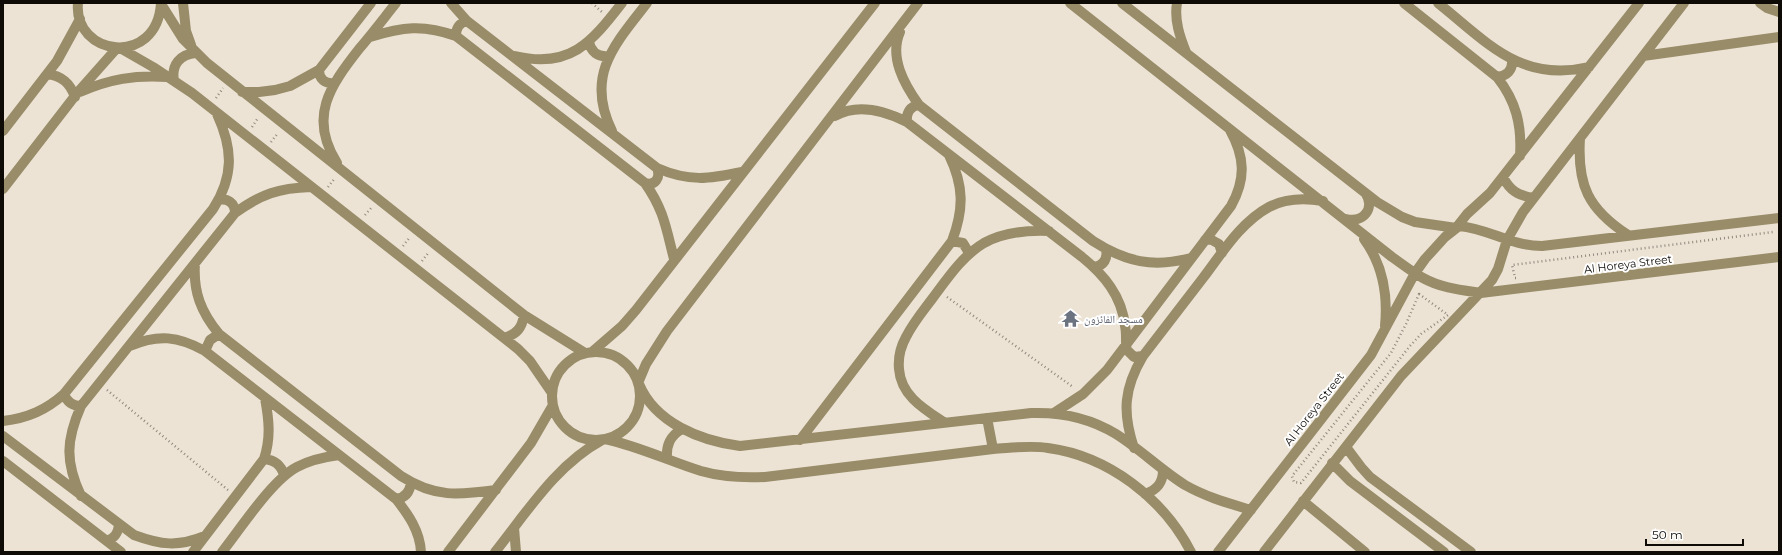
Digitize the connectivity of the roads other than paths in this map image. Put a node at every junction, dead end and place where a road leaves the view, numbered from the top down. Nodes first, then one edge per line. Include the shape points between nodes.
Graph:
1 (161, 3) edge
2 (184, 3) edge
3 (371, 3) edge
4 (396, 3) edge
5 (452, 3) edge
6 (622, 3) edge
7 (647, 3) edge
8 (875, 3) edge
9 (1071, 3) edge
10 (1122, 3) edge
11 (1177, 3) edge
12 (1404, 3) edge
13 (1438, 3) edge
14 (1452, 3) edge
15 (1639, 3) edge
16 (1684, 3) edge
17 (1760, 3) edge
18 (77, 4) edge
19 (914, 5) edge
20 (1779, 12) edge
21 (1456, 18) junction
22 (80, 19) junction
23 (467, 21) junction
24 (902, 25) junction
25 (370, 36) junction
26 (456, 36) junction
27 (1779, 37) edge
28 (589, 42) junction
29 (119, 48) junction
30 (194, 51) junction
31 (1187, 54) junction
32 (512, 55) junction
33 (608, 56) junction
34 (1643, 56) junction
35 (1512, 60) junction
36 (1589, 67) junction
37 (319, 70) junction
38 (47, 74) junction
39 (1497, 77) junction
40 (171, 79) junction
41 (334, 83) junction
42 (242, 92) junction
43 (76, 94) junction
44 (919, 105) junction
45 (213, 110) junction
46 (832, 118) junction
47 (907, 122) junction
48 (1228, 127) junction
49 (3, 131) edge
50 (614, 135) junction
51 (1580, 138) junction
52 (948, 153) junction
53 (1520, 156) junction
54 (657, 168) junction
55 (342, 170) junction
56 (742, 172) junction
57 (1503, 177) junction
58 (645, 183) junction
59 (311, 187) junction
60 (3, 189) edge
61 (1366, 194) junction
62 (1533, 198) junction
63 (218, 200) junction
64 (1324, 202) junction
65 (235, 213) junction
66 (1779, 218) edge
67 (1346, 219) junction
68 (1456, 228) junction
69 (1358, 229) junction
70 (1049, 231) junction
71 (1628, 235) junction
72 (1206, 240) junction
73 (1507, 240) junction
74 (952, 241) junction
75 (1106, 249) junction
76 (1222, 253) junction
77 (969, 254) junction
78 (1779, 257) edge
79 (1192, 258) junction
80 (674, 259) junction
81 (195, 263) junction
82 (1095, 267) junction
83 (1415, 273) junction
84 (1481, 293) junction
85 (524, 315) junction
86 (1385, 333) junction
87 (219, 334) junction
88 (504, 338) junction
89 (1126, 344) junction
90 (128, 346) junction
91 (205, 351) junction
92 (589, 352) junction
93 (1143, 356) junction
94 (638, 384) junction
95 (552, 393) junction
96 (64, 394) junction
97 (265, 398) junction
98 (553, 405) junction
99 (81, 406) junction
100 (1054, 413) junction
101 (987, 418) junction
102 (3, 421) edge
103 (945, 423) junction
104 (682, 428) junction
105 (3, 436) edge
106 (604, 439) junction
107 (800, 440) junction
108 (1346, 447) junction
109 (1134, 448) junction
110 (993, 449) junction
111 (338, 455) junction
112 (264, 459) junction
113 (668, 459) junction
114 (3, 461) edge
115 (1332, 463) junction
116 (1163, 470) junction
117 (284, 475) junction
118 (411, 482) junction
119 (496, 490) junction
120 (1145, 494) junction
121 (81, 496) junction
122 (396, 499) junction
123 (1303, 501) junction
124 (1251, 510) junction
125 (119, 525) junction
126 (514, 528) junction
127 (205, 536) junction
128 (107, 540) junction
129 (121, 552) edge
130 (193, 552) edge
131 (222, 552) edge
132 (421, 552) edge
133 (448, 552) edge
134 (495, 552) edge
135 (516, 552) edge
136 (1191, 552) edge
137 (1218, 552) edge
138 (1264, 552) edge
139 (1365, 552) edge
140 (1444, 552) edge
141 (1471, 552) edge

1 - 29 street via 154,29 145,39 133,46
1 - 30 street via 174,28
2 - 30 street via 186,31
3 - 37 street
4 - 25 street
5 - 23 street
6 - 28 street
7 - 33 street
8 - 56 street
9 - 48 street
10 - 31 street
11 - 31 street via 1180,39
12 - 39 street
13 - 21 street
14 - 21 street
15 - 36 street, Al Horeya Street
16 - 34 street
17 - 20 street
18 - 22 street
19 - 24 street
21 - 35 street
22 - 29 street via 85,30 94,39
22 - 38 street via 65,48
23 - 26 street via 457,28
23 - 32 street
24 - 44 street via 896,41 897,58 909,91
24 - 46 street
25 - 26 street via 407,28 435,30
25 - 41 street
26 - 58 street
27 - 34 street
28 - 32 street via 576,51 544,60
28 - 33 street via 596,54
29 - 40 street
29 - 43 street
30 - 40 street via 177,61
30 - 42 street
31 - 61 street
32 - 50 street
33 - 50 street via 601,88 602,104
34 - 51 street
35 - 36 street via 1526,66 1558,72
35 - 39 street via 1509,72
36 - 53 street, Al Horeya Street
37 - 41 street via 323,80
37 - 42 street via 290,86 264,92
38 - 43 street via 62,78
38 - 49 street
39 - 53 street via 1515,106 1521,139
40 - 43 street via 145,76 122,78
40 - 45 street
41 - 55 street via 326,100 325,130 332,154
42 - 55 street
43 - 60 street
44 - 47 street via 909,110
44 - 75 street
45 - 59 street
45 - 63 street via 226,134 230,156 227,179
46 - 47 street via 843,111 860,109 887,113
46 - 94 street via 667,331 646,364
47 - 52 street
48 - 64 street
48 - 72 street via 1237,142 1242,158 1239,192
50 - 54 street
51 - 62 street
51 - 71 street via 1578,161 1586,191 1593,205 1608,222
52 - 70 street
52 - 74 street via 956,169 961,206
53 - 57 street, Al Horeya Street
54 - 56 street via 672,175 706,179
54 - 58 street via 657,181
55 - 85 street
56 - 80 street
57 - 62 street via 1507,186 1514,192
57 - 68 street, Al Horeya Street
58 - 80 street via 662,210
59 - 65 street via 290,187 270,192 251,201
59 - 88 street
61 - 67 street via 1369,204 1366,214 1357,220
61 - 68 street via 1402,217 1416,222
62 - 73 street
63 - 65 street via 230,202
63 - 96 street
64 - 67 street
64 - 76 street via 1306,199 1270,206 1255,216
65 - 81 street
66 - 71 street
67 - 69 street
68 - 73 street via 1476,228
68 - 83 street, Al Horeya Street via 1434,247
69 - 83 street
69 - 86 street via 1370,247 1385,289
70 - 77 street via 1032,230 999,236
70 - 82 street
71 - 73 street via 1542,246 1529,246
72 - 76 street via 1219,244
72 - 79 street
73 - 84 street via 1498,269
74 - 77 street via 964,243
74 - 107 street
75 - 79 street via 1120,256 1148,263 1170,263
75 - 82 street via 1105,261
76 - 93 street
77 - 103 street via 938,291 905,338 900,353 899,370 903,386 912,399
78 - 84 street, Al Horeya Street
79 - 89 street
80 - 92 street via 622,326
81 - 87 street via 194,279 201,309
81 - 90 street
82 - 89 street via 1112,289 1122,309 1126,326
83 - 84 street, Al Horeya Street via 1435,284
83 - 86 street, Al Horeya Street
84 - 108 street via 1414,361
85 - 88 street via 523,323 518,330
85 - 92 street
86 - 124 street, Al Horeya Street via 1353,380
87 - 91 street via 210,340
87 - 118 street
88 - 95 street via 530,361
89 - 93 street via 1131,355
89 - 100 street via 1107,370 1083,394
90 - 91 street via 143,340 164,338 191,343
90 - 99 street
91 - 97 street
92 - 94 street via 602,352 620,359 634,374
92 - 95 street via 569,361 562,368 557,375
93 - 109 street via 1133,372 1126,410
94 - 104 street via 644,397 655,408
94 - 106 street via 640,396 634,419 616,435
95 - 98 street
96 - 99 street via 72,404
96 - 102 street via 52,405 37,413
97 - 111 street
97 - 112 street via 269,430
98 - 106 street via 560,421 572,433 582,438
98 - 119 street via 532,443
99 - 121 street via 73,424 69,462
100 - 101 street
100 - 109 street via 1096,424 1116,434
101 - 103 street
101 - 110 street
103 - 107 street
104 - 107 street via 700,437 740,446
104 - 113 street via 668,444
105 - 121 street
106 - 113 street
106 - 126 street via 572,459
108 - 115 street
108 - 141 street via 1370,477
109 - 116 street
110 - 113 street via 744,478 702,471
110 - 120 street via 1047,448 1075,453 1102,464
111 - 117 street via 309,461
111 - 122 street
112 - 117 street via 280,465
112 - 127 street
114 - 128 street
115 - 123 street
115 - 140 street via 1350,480
116 - 120 street via 1157,488
116 - 124 street via 1205,495
117 - 131 street
118 - 119 street via 426,490 443,494 460,495
118 - 122 street via 407,494
119 - 133 street
120 - 136 street via 1178,530
121 - 125 street
122 - 132 street via 416,530
123 - 138 street
123 - 139 street
124 - 137 street, Al Horeya Street
125 - 127 street via 134,535 153,542 189,543
125 - 128 street via 114,536
126 - 134 street
126 - 135 street
127 - 130 street
128 - 129 street

